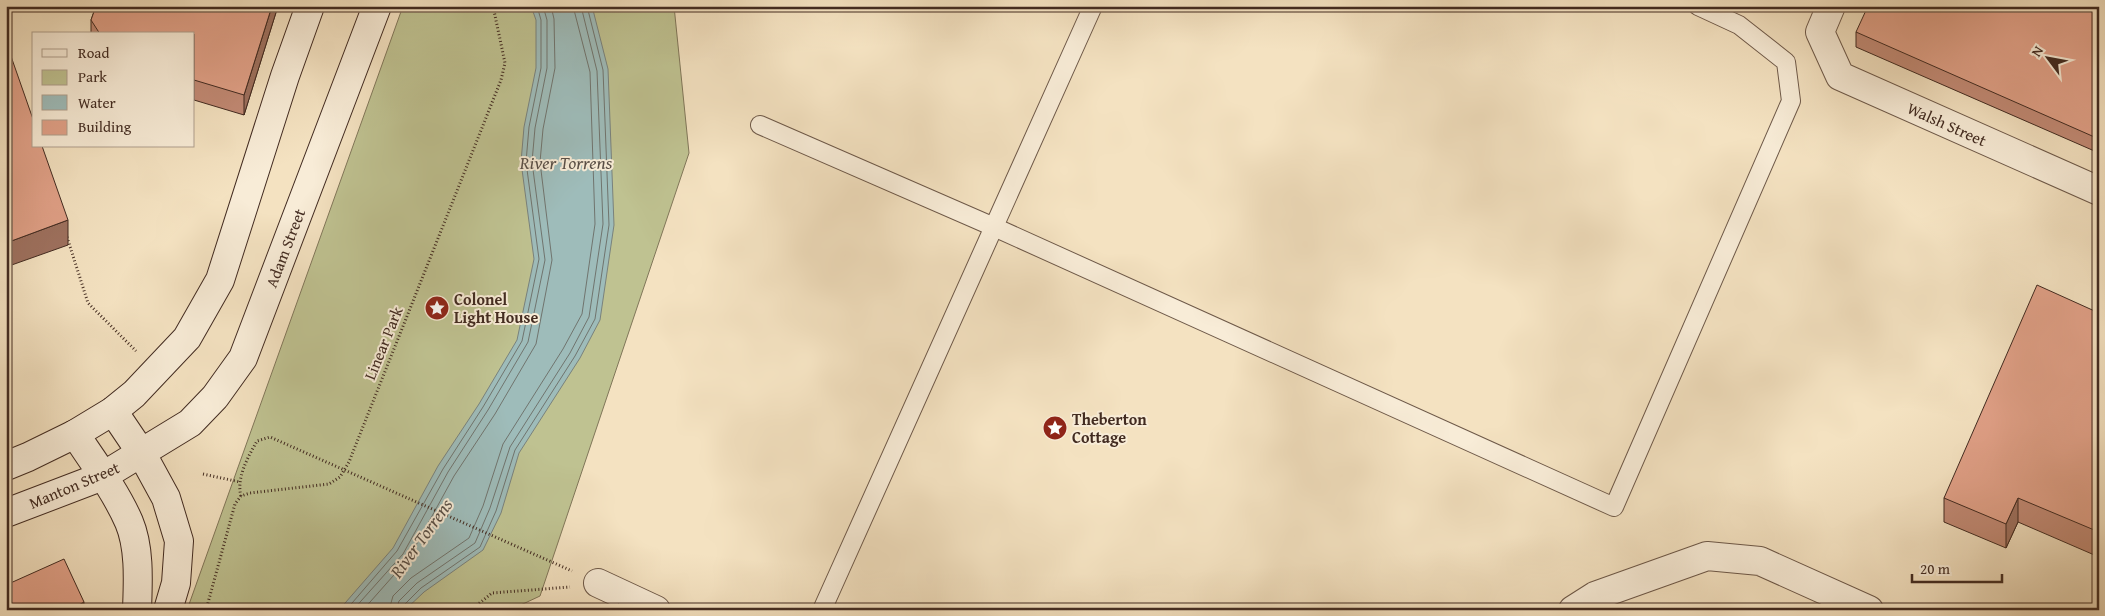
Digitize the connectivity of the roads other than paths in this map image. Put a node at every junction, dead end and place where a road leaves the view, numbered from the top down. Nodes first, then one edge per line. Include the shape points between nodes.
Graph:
1 (310, 6) edge
2 (377, 6) edge
3 (1093, 6) edge
4 (1698, 6) edge
5 (1831, 6) edge
6 (760, 125) dead end
7 (2099, 192) edge
8 (994, 227) junction
9 (112, 411) junction
10 (75, 434) junction
11 (142, 454) junction
12 (6, 466) edge
13 (103, 476) junction
14 (6, 513) edge
15 (598, 582) road end
16 (138, 610) edge
17 (168, 610) edge
18 (656, 610) edge
19 (822, 610) edge
20 (1573, 610) edge
21 (1869, 610) edge

1 - 9 main road via 220,280 187,338 134,394
2 - 11 main road, Adam Street via 242,358 215,397 190,423
3 - 8 lane
4 - 8 lane via 1740,25 1786,62 1790,102 1614,507
5 - 7 main road, Walsh Street via 1820,32 1840,76
6 - 8 lane
8 - 19 lane
9 - 10 main road
9 - 11 main road
10 - 12 main road
10 - 13 main road
11 - 13 main road, Manton Street
11 - 17 main road via 166,498 179,541 176,583
13 - 14 main road, Manton Street
13 - 16 main road via 129,523 138,562
15 - 18 main road
20 - 21 main road via 1595,596 1707,556 1760,561

